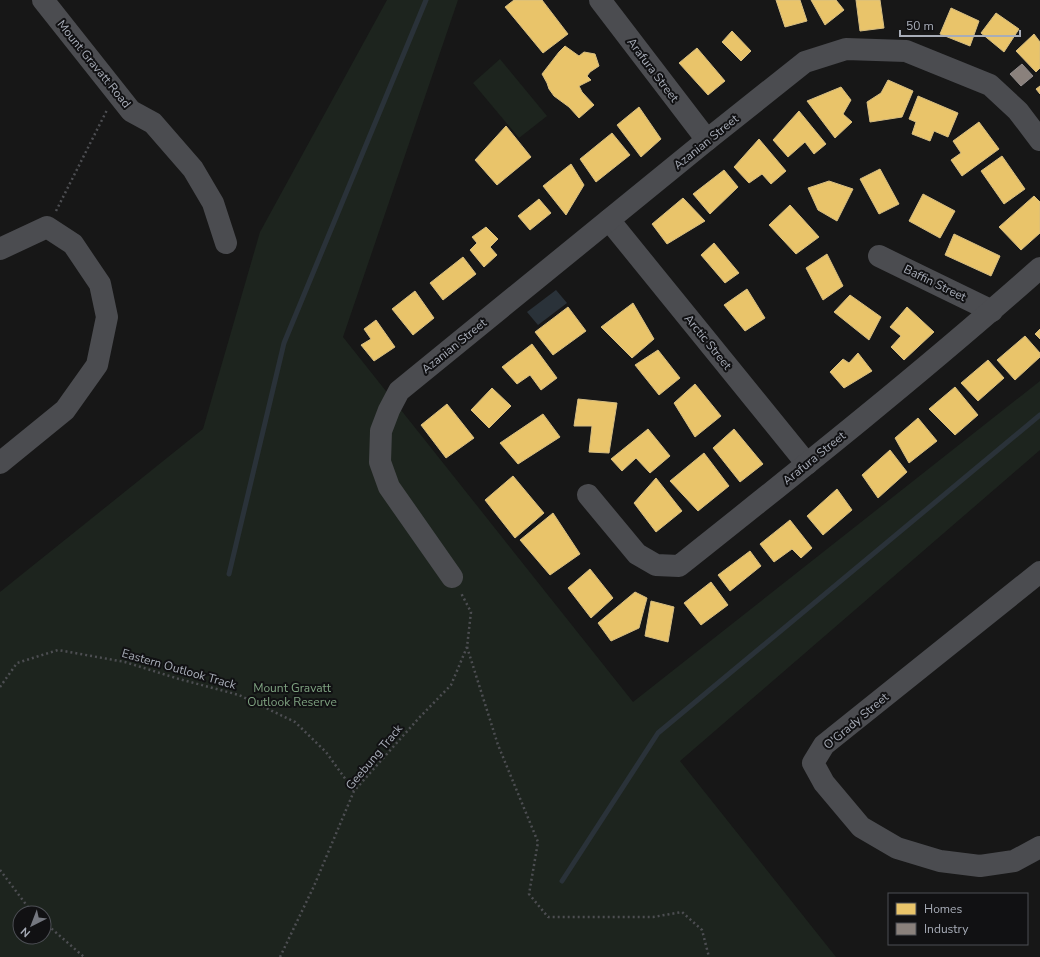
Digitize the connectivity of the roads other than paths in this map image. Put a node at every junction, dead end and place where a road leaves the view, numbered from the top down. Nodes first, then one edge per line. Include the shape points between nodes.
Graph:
1 (43, 0) edge
2 (600, 0) edge
3 (707, 140) junction
4 (1040, 140) edge
5 (610, 220) junction
6 (226, 243) dead end
7 (0, 249) edge
8 (879, 256) dead end
9 (1040, 268) edge
10 (992, 311) junction
11 (0, 463) edge
12 (807, 464) junction
13 (588, 495) dead end
14 (1040, 572) edge
15 (452, 576) road end
16 (1040, 847) edge

1 - 6 street, Mount Gravatt Road via 131,111 153,123 193,169 213,203
2 - 3 street, Arafura Street
3 - 4 street, Azanian Street via 805,62 846,49 906,51 990,86 1018,111
3 - 5 street, Azanian Street
5 - 12 street, Arctic Street
5 - 15 street, Azanian Street via 399,391 389,410 381,431 380,462 389,487
7 - 11 street via 47,228 72,244 100,284 107,317 97,365 65,410
8 - 10 street, Baffin Street
9 - 10 street, Arafura Street
10 - 12 street, Arafura Street
12 - 13 street, Arafura Street via 679,566 656,565 637,554
14 - 16 street, O'Grady Street via 824,745 813,763 824,783 861,827 897,848 940,861 980,866 1014,861

